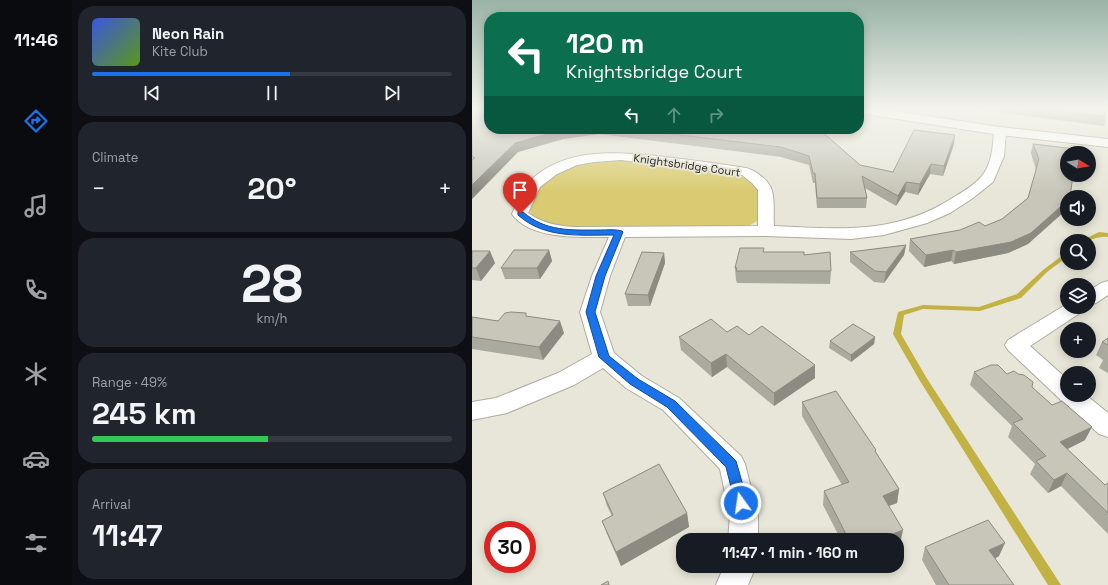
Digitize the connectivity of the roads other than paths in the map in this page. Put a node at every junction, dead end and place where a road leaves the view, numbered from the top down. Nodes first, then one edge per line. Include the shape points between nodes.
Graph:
1 (1000, 136) edge
2 (1048, 136) edge
3 (1108, 143) edge
4 (766, 231) junction
5 (619, 232) junction
6 (1108, 286) edge
7 (1096, 294) edge
8 (1065, 314) edge
9 (604, 357) junction
10 (1060, 386) edge
11 (1078, 402) edge
12 (472, 411) edge
13 (1108, 427) edge
14 (743, 533) edge
15 (737, 573) edge
16 (732, 585) edge

1 - 4 street, Knightsbridge Court via 998,156 988,179 945,210 884,230 851,234
2 - 3 street
4 - 5 street, Knightsbridge Court
4 - 5 street, Knightsbridge Court via 765,190 746,172 621,156 573,162 552,171 534,185 520,214 531,223 548,230
5 - 9 street via 590,312
6 - 7 street
8 - 10 street via 1016,345
9 - 12 street via 566,379 499,407
9 - 14 street via 634,382 671,404 732,464 744,516
11 - 13 street
15 - 16 street

